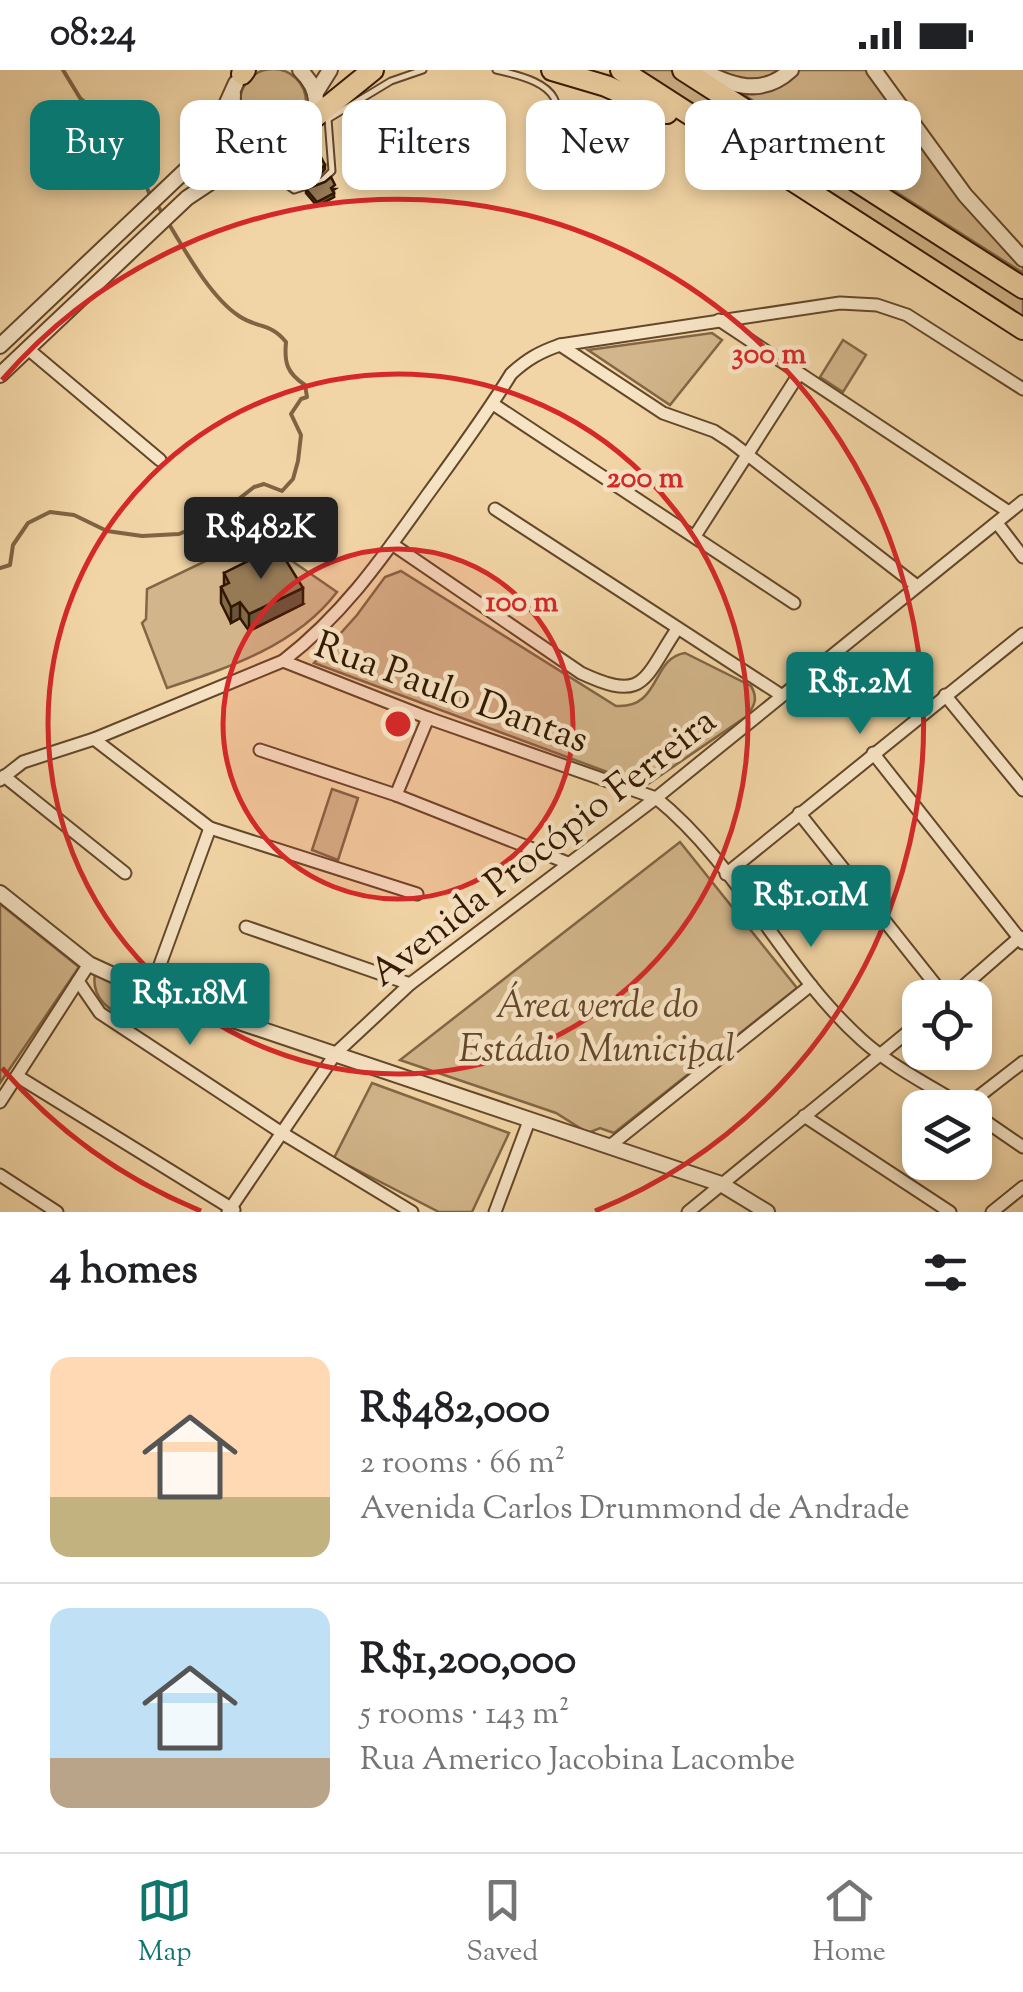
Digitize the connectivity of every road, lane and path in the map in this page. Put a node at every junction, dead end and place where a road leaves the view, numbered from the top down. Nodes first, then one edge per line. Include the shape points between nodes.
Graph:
1 (300, 70) edge
2 (330, 70) edge
3 (373, 70) edge
4 (423, 70) edge
5 (496, 70) edge
6 (552, 70) edge
7 (621, 70) edge
8 (683, 70) edge
9 (701, 70) edge
10 (791, 70) edge
11 (874, 70) edge
12 (242, 74) edge
13 (315, 94) junction
14 (233, 100) edge
15 (315, 100) edge
16 (556, 100) edge
17 (685, 111) edge
18 (322, 117) edge
19 (322, 120) edge
20 (685, 123) edge
21 (322, 144) edge
22 (322, 181) edge
23 (198, 190) edge
24 (810, 190) edge
25 (1023, 258) edge
26 (1023, 288) edge
27 (719, 320) junction
28 (1023, 329) edge
29 (0, 346) edge
30 (560, 346) junction
31 (28, 349) junction
32 (799, 374) junction
33 (0, 375) edge
34 (1023, 389) edge
35 (493, 404) junction
36 (746, 453) junction
37 (160, 460) dead end
38 (1023, 501) edge
39 (494, 508) dead end
40 (1010, 512) junction
41 (996, 523) junction
42 (694, 536) junction
43 (392, 544) junction
44 (1023, 557) edge
45 (917, 586) junction
46 (794, 603) dead end
47 (677, 629) junction
48 (1022, 638) edge
49 (283, 660) junction
50 (782, 695) junction
51 (946, 695) junction
52 (428, 718) junction
53 (94, 739) junction
54 (260, 750) dead end
55 (873, 753) junction
56 (2, 778) edge
57 (1023, 790) edge
58 (396, 795) junction
59 (656, 798) junction
60 (799, 813) junction
61 (210, 828) junction
62 (568, 862) junction
63 (124, 873) dead end
64 (726, 874) junction
65 (0, 894) edge
66 (417, 894) dead end
67 (246, 927) dead end
68 (1021, 939) edge
69 (89, 964) junction
70 (934, 980) edge
71 (970, 980) edge
72 (78, 981) junction
73 (410, 984) junction
74 (811, 985) junction
75 (150, 992) junction
76 (902, 1036) edge
77 (336, 1053) junction
78 (879, 1054) junction
79 (1023, 1062) edge
80 (16, 1076) junction
81 (937, 1090) edge
82 (987, 1090) edge
83 (0, 1102) edge
84 (804, 1116) junction
85 (530, 1120) junction
86 (992, 1126) edge
87 (282, 1133) junction
88 (612, 1146) junction
89 (1023, 1147) edge
90 (0, 1176) edge
91 (722, 1184) junction
92 (1023, 1187) edge
93 (232, 1211) edge
94 (500, 1211) edge
95 (57, 1212) edge
96 (412, 1212) edge
97 (688, 1212) edge
98 (766, 1212) edge
99 (950, 1212) edge
100 (992, 1212) edge

1 - 13 street
2 - 13 street
3 - 18 highway
4 - 19 lane
5 - 16 lane via 539,85
6 - 20 highway via 627,94
7 - 17 highway
8 - 26 highway
9 - 10 street via 754,88
11 - 25 street via 965,195
12 - 14 street
12 - 29 street via 203,148 171,186
13 - 15 street
21 - 22 lane via 332,170
23 - 31 street
24 - 28 highway
27 - 30 street
27 - 32 street
27 - 34 street via 877,305 907,316
30 - 35 street via 526,359
30 - 36 street via 662,413 714,431
31 - 33 street
31 - 37 street
32 - 36 street
32 - 40 street
35 - 42 street
35 - 43 street
36 - 42 street
36 - 45 street
38 - 40 street, Avenida Procópio Ferreira
39 - 47 street
40 - 41 street, Avenida Procópio Ferreira
41 - 44 street
41 - 45 street, Avenida Procópio Ferreira
42 - 46 street
43 - 47 street via 613,688 643,680
43 - 49 street via 333,620
45 - 50 street, Avenida Procópio Ferreira
47 - 50 street
48 - 51 street
49 - 52 street, Rua Paulo Dantas
49 - 53 street
50 - 59 street, Avenida Procópio Ferreira
51 - 55 street
51 - 57 street
52 - 58 street
52 - 59 street, Rua Paulo Dantas
53 - 56 street via 44,753
53 - 61 street
54 - 58 street
55 - 60 street
55 - 68 street
56 - 63 street
58 - 62 street
59 - 62 street, Avenida Procópio Ferreira
59 - 64 street
60 - 64 street
60 - 70 street
61 - 66 street
61 - 75 street
62 - 73 street, Avenida Procópio Ferreira
64 - 74 street
65 - 69 street
67 - 73 street
68 - 71 street
69 - 72 street
69 - 75 street
72 - 80 street
72 - 87 street via 100,1013
73 - 77 street, Avenida Procópio Ferreira
74 - 78 street
74 - 88 street
75 - 77 street
76 - 78 street
77 - 85 street
77 - 87 street, Avenida Procópio Ferreira
78 - 81 street
78 - 84 street
79 - 82 street
80 - 83 street
80 - 93 street
84 - 91 street
84 - 99 street
85 - 88 street
85 - 94 street
86 - 89 street
87 - 93 street, Avenida Procópio Ferreira
87 - 96 street
88 - 91 street
90 - 95 street
91 - 97 street
91 - 98 street
92 - 100 street

